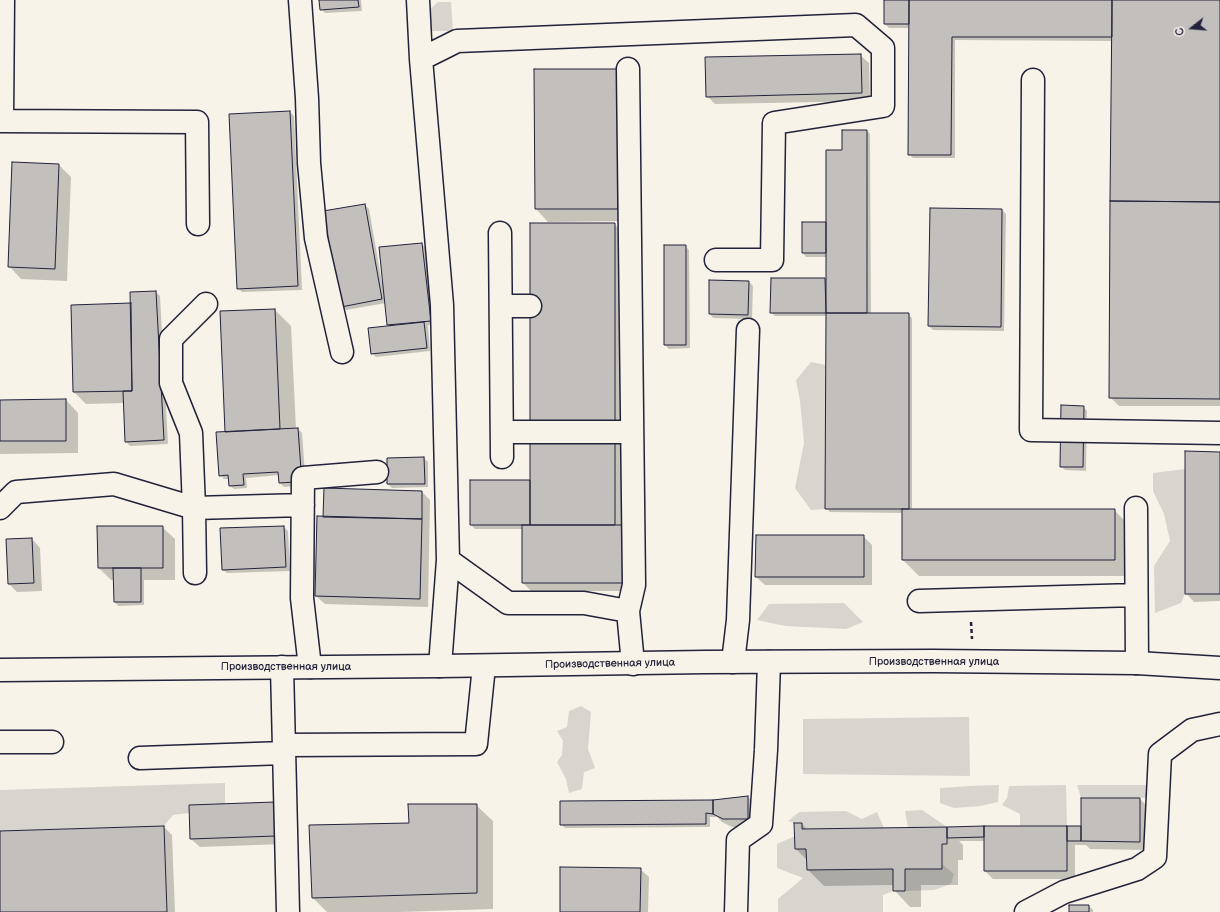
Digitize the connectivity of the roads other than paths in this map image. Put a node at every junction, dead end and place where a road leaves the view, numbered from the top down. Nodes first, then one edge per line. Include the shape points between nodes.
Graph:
1 (3, 0) edge
2 (300, 0) edge
3 (418, 0) edge
4 (421, 59) junction
5 (628, 70) dead end
6 (1033, 80) dead end
7 (1, 121) edge
8 (198, 224) dead end
9 (500, 233) dead end
10 (716, 260) dead end
11 (206, 304) dead end
12 (501, 306) junction
13 (530, 306) dead end
14 (748, 330) dead end
15 (342, 352) dead end
16 (502, 432) junction
17 (632, 432) junction
18 (1220, 433) edge
19 (502, 456) dead end
20 (377, 472) dead end
21 (303, 504) junction
22 (0, 508) edge
23 (194, 508) junction
24 (1136, 508) dead end
25 (448, 560) junction
26 (195, 573) dead end
27 (1136, 595) junction
28 (919, 601) dead end
29 (628, 611) junction
30 (733, 662) junction
31 (769, 662) junction
32 (1137, 663) junction
33 (633, 664) junction
34 (440, 666) junction
35 (484, 666) junction
36 (282, 667) junction
37 (310, 667) junction
38 (1220, 668) edge
39 (0, 670) edge
40 (1220, 724) edge
41 (0, 742) edge
42 (52, 742) dead end
43 (284, 749) junction
44 (140, 758) dead end
45 (288, 912) edge
46 (736, 912) edge
47 (1026, 912) edge

1 - 7 main road
2 - 15 main road via 316,238
3 - 4 main road
4 - 10 main road via 457,42 856,25 883,48 883,106 774,123 772,260
4 - 25 main road via 442,305
5 - 17 main road via 623,354
6 - 18 main road via 1031,430
7 - 8 main road via 197,122
9 - 12 main road
11 - 23 main road via 171,338 171,383 191,433
12 - 13 main road
12 - 16 main road
14 - 30 main road via 738,620
16 - 17 main road
16 - 19 main road
17 - 29 main road via 634,585
20 - 21 main road via 303,478
21 - 23 main road
21 - 37 main road via 302,598
22 - 23 main road via 16,492 114,484
23 - 26 main road
24 - 27 main road
25 - 29 main road via 508,603 584,603
25 - 34 main road
27 - 28 main road
27 - 32 main road
29 - 33 main road
30 - 31 main road, Производственная улица
30 - 33 main road, Производственная улица
31 - 32 main road, Производственная улица
31 - 46 main road via 761,824 738,840
32 - 38 main road, Производственная улица
33 - 35 main road, Производственная улица
34 - 35 main road, Производственная улица
34 - 37 main road, Производственная улица
35 - 43 main road via 476,744
36 - 37 main road, Производственная улица
36 - 39 main road, Производственная улица
36 - 43 main road
40 - 47 main road via 1192,730 1160,754 1155,857 1137,870 1064,892
41 - 42 main road
43 - 44 main road
43 - 45 main road

